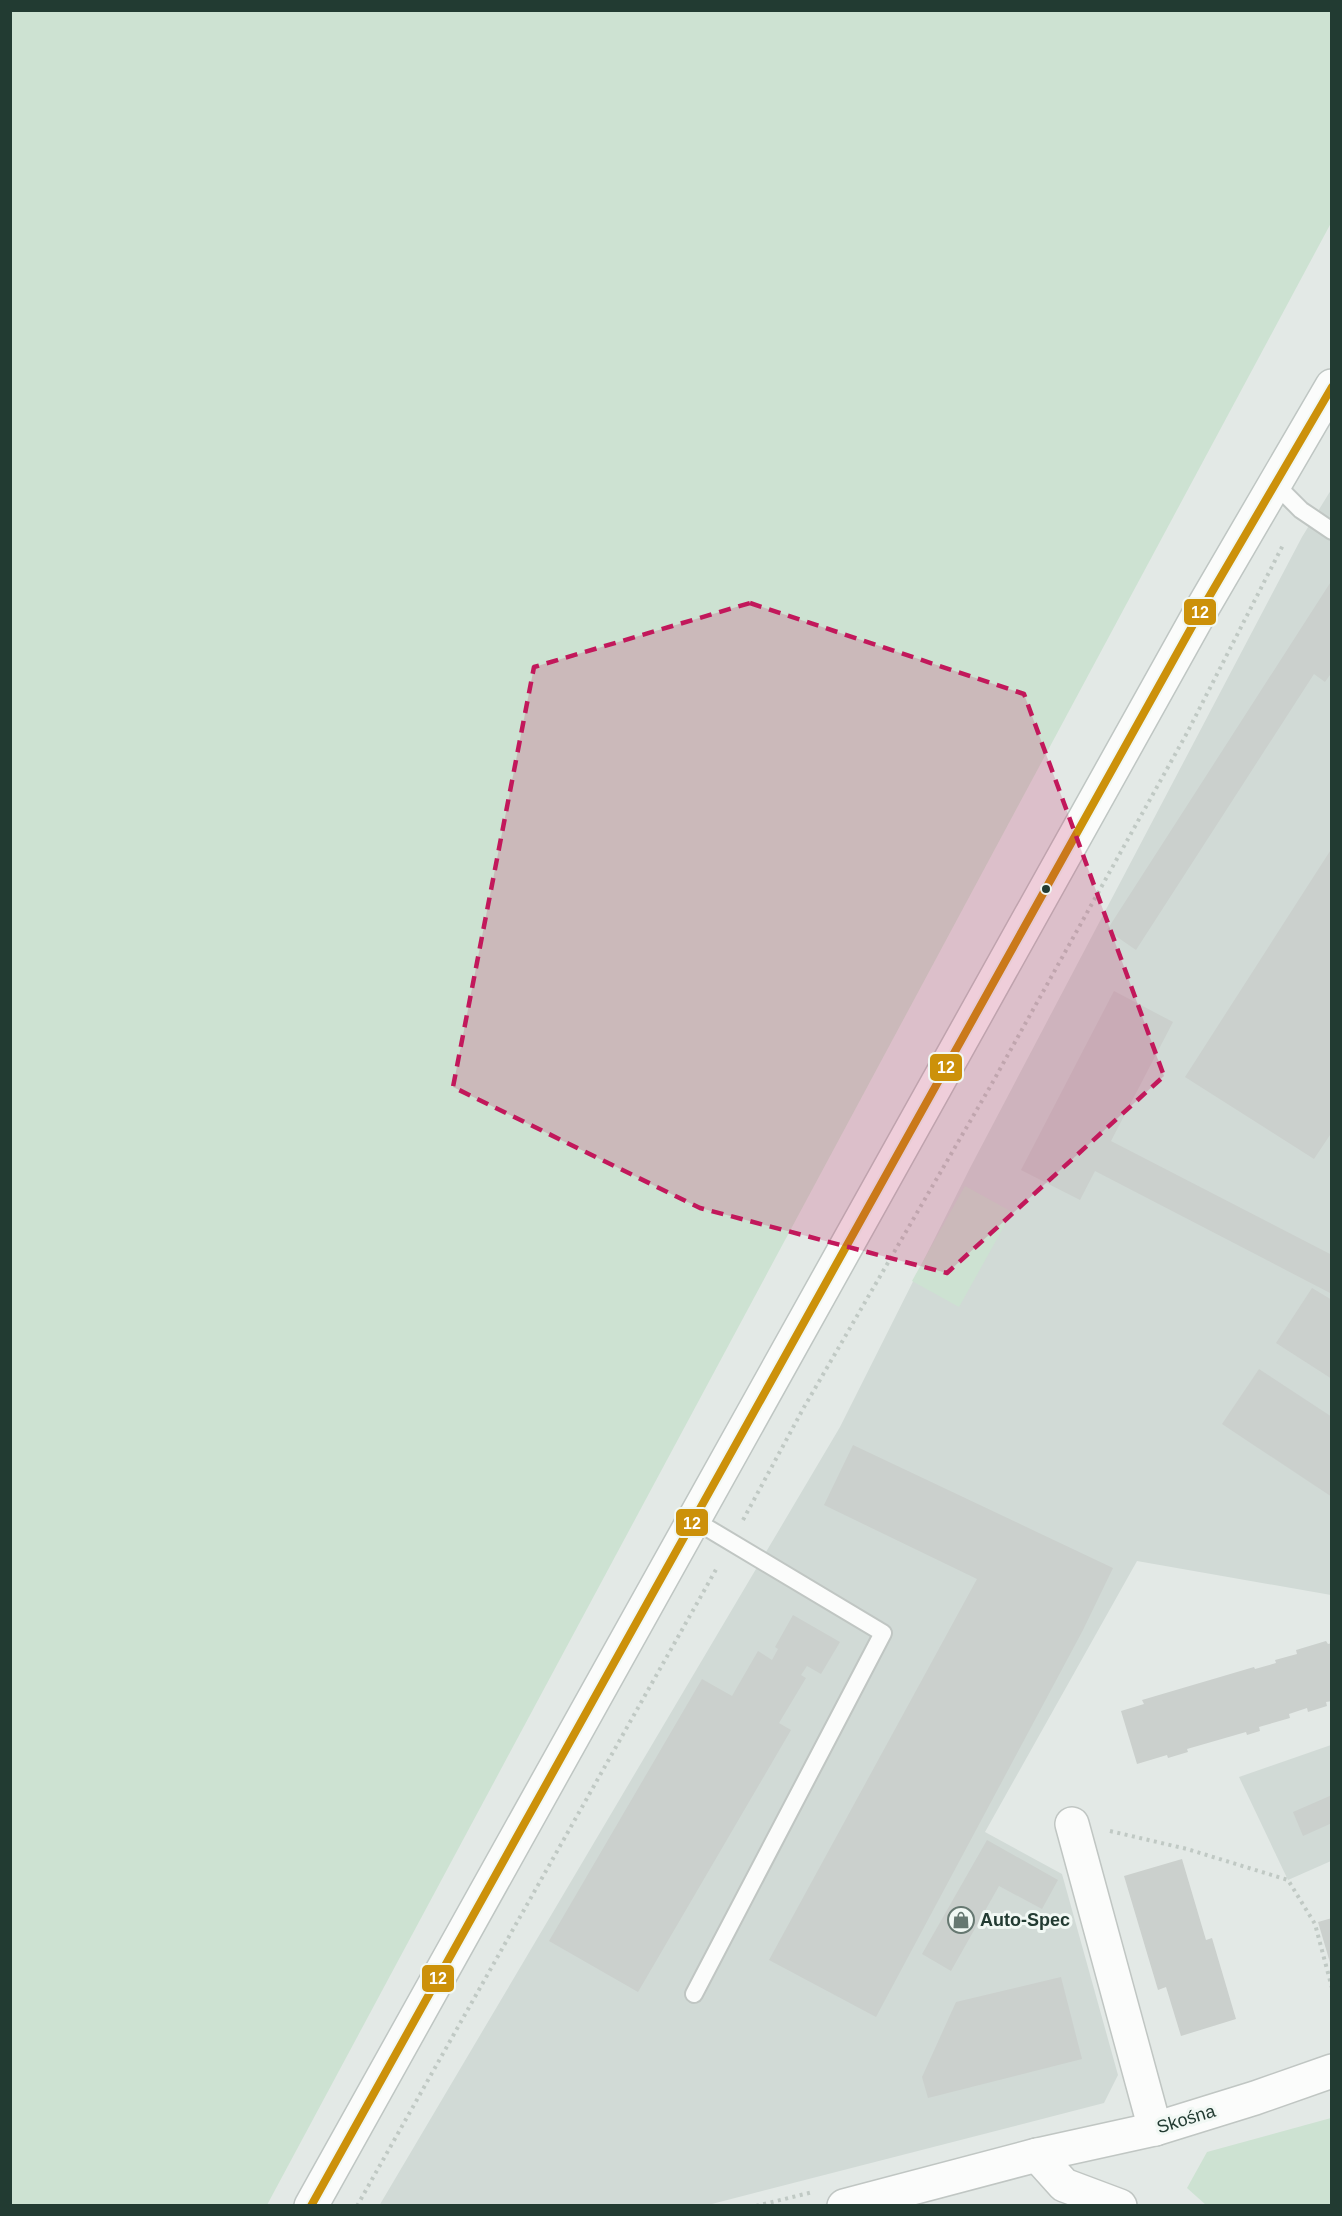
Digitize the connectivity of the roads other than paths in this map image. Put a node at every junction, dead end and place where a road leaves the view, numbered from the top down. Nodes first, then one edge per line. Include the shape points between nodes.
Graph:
1 (1332, 386) edge
2 (1275, 484) junction
3 (1332, 531) edge
4 (694, 1520) junction
5 (1072, 1827) road end
6 (694, 1994) dead end
7 (1332, 2071) edge
8 (1155, 2129) junction
9 (1037, 2155) junction
10 (311, 2205) edge
11 (844, 2205) edge
12 (1120, 2205) edge

1 - 2 street
2 - 3 lane via 1301,510
2 - 4 street
4 - 6 lane via 884,1633
4 - 10 street
5 - 8 street
7 - 8 street, Skośna
8 - 9 street, Skośna
9 - 11 street, Skośna
9 - 12 street via 1064,2185

